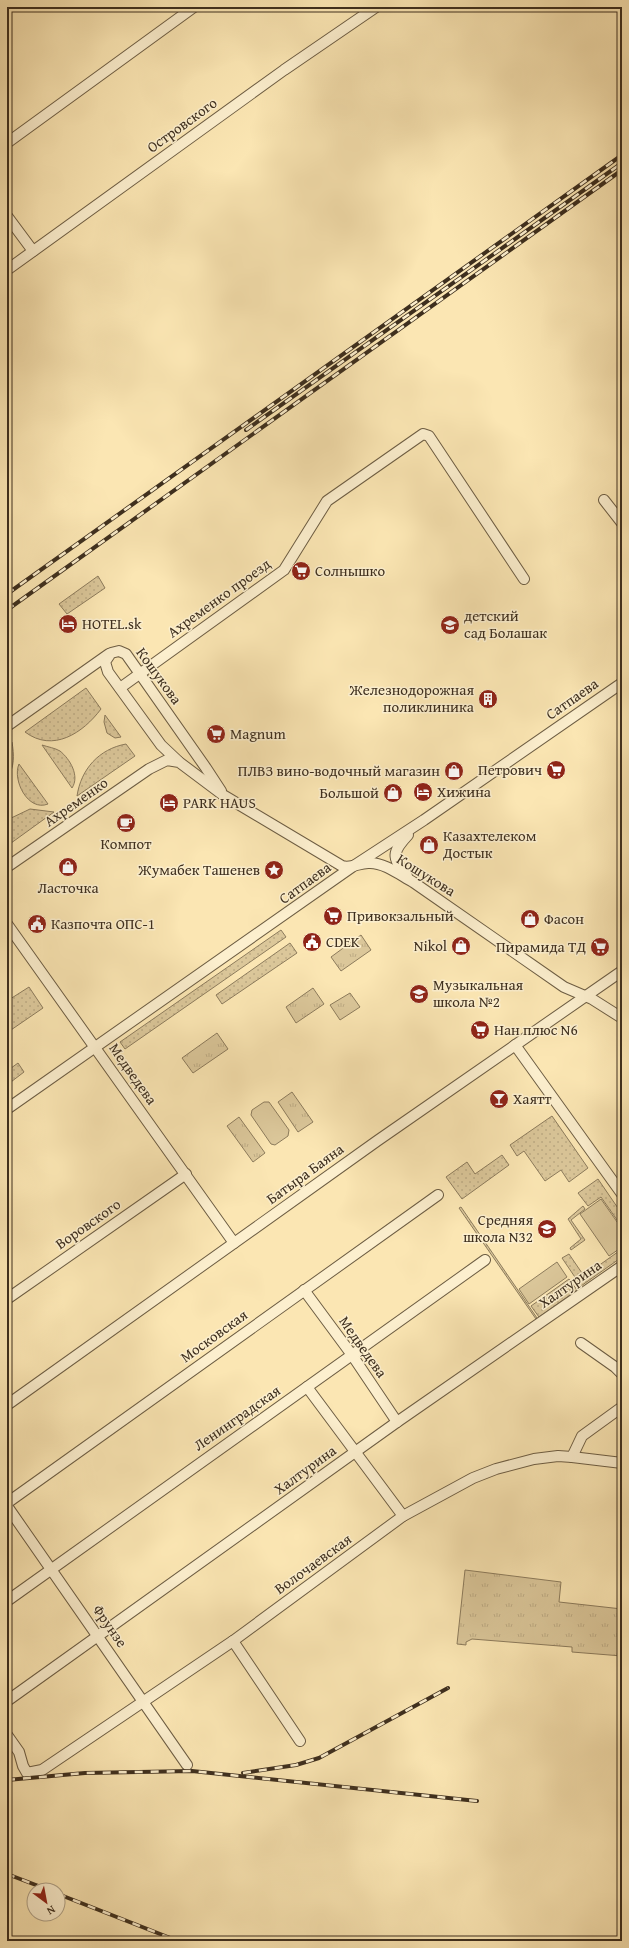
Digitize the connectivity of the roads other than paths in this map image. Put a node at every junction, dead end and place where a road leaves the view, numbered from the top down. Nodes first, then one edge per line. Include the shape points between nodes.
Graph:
1 (194, 7) edge
2 (376, 7) edge
3 (7, 143) edge
4 (7, 216) edge
5 (33, 251) junction
6 (7, 270) edge
7 (604, 500) dead end
8 (622, 523) edge
9 (524, 579) dead end
10 (111, 653) junction
11 (140, 674) junction
12 (622, 683) edge
13 (120, 688) junction
14 (7, 726) edge
15 (156, 739) junction
16 (179, 762) junction
17 (149, 769) junction
18 (223, 795) junction
19 (419, 823) junction
20 (387, 844) junction
21 (7, 867) edge
22 (352, 867) junction
23 (390, 870) junction
24 (413, 882) junction
25 (7, 924) edge
26 (622, 970) edge
27 (564, 987) junction
28 (585, 996) junction
29 (566, 1009) junction
30 (622, 1018) edge
31 (515, 1045) junction
32 (95, 1047) junction
33 (7, 1109) edge
34 (186, 1174) junction
35 (622, 1194) edge
36 (438, 1195) dead end
37 (234, 1243) junction
38 (485, 1260) dead end
39 (622, 1266) edge
40 (304, 1290) junction
41 (7, 1299) edge
42 (581, 1343) dead end
43 (352, 1355) junction
44 (622, 1374) edge
45 (307, 1387) junction
46 (7, 1405) edge
47 (622, 1407) edge
48 (397, 1422) junction
49 (356, 1452) junction
50 (572, 1457) junction
51 (622, 1463) edge
52 (7, 1504) edge
53 (403, 1516) junction
54 (52, 1570) junction
55 (7, 1601) edge
56 (99, 1636) junction
57 (233, 1641) junction
58 (143, 1700) junction
59 (7, 1701) edge
60 (7, 1734) edge
61 (300, 1741) dead end
62 (188, 1765) dead end

1 - 3 street
2 - 5 street, Островского
4 - 5 street
5 - 6 street, Островского
7 - 8 street
9 - 11 street, Ахременко проезд via 429,436 423,434 327,501 284,570
10 - 11 street, Кошукова via 124,653
10 - 13 street, Кошукова via 106,658 106,667
10 - 14 street
11 - 13 street, Ахременко проезд
11 - 18 street, Кошукова
12 - 19 street, Сатпаева
13 - 15 street, Кошукова
15 - 16 street, Кошукова
15 - 17 street via 157,756
16 - 17 street, Ахременко via 162,762
16 - 18 street, Кошукова
17 - 21 street, Ахременко
18 - 22 street, Кошукова via 342,866
19 - 20 street, Сатпаева
19 - 24 street via 400,843 395,855 398,865
20 - 22 street, Сатпаева
20 - 23 street via 380,856 382,863
22 - 23 street, Кошукова via 369,863
22 - 32 street, Сатпаева
23 - 24 street, Кошукова
24 - 27 street, Кошукова
25 - 32 street, Медведева
26 - 28 street, Батыра Баяна
27 - 28 street, Кошукова
27 - 29 street via 574,998
28 - 29 street, Батыра Баяна
28 - 30 street, Кошукова
29 - 31 street, Батыра Баяна
31 - 35 street
31 - 37 street, Батыра Баяна
32 - 33 street, Сатпаева
32 - 34 street, Медведева
34 - 37 street, Медведева
34 - 41 street, Воровского
36 - 40 street, Московская
37 - 46 street, Батыра Баяна
38 - 43 street, Ленинградская
39 - 48 street, Халтурина
40 - 43 street, Медведева
40 - 52 street, Московская
42 - 44 street
43 - 45 street, Ленинградская
43 - 48 street, Медведева
45 - 49 street
45 - 54 street, Ленинградская
47 - 50 street via 582,1436
48 - 49 street, Халтурина
49 - 53 street
49 - 56 street, Халтурина
50 - 51 street
50 - 53 street, Волочаевская via 534,1459 496,1469 473,1478
52 - 54 street, Фрунзе
53 - 57 street, Волочаевская
54 - 55 street, Ленинградская
54 - 56 street, Фрунзе
56 - 58 street, Фрунзе
56 - 59 street, Халтурина
57 - 58 street, Волочаевская
57 - 61 street
58 - 60 street, Волочаевская via 42,1770 27,1773 19,1752
58 - 62 street, Фрунзе

